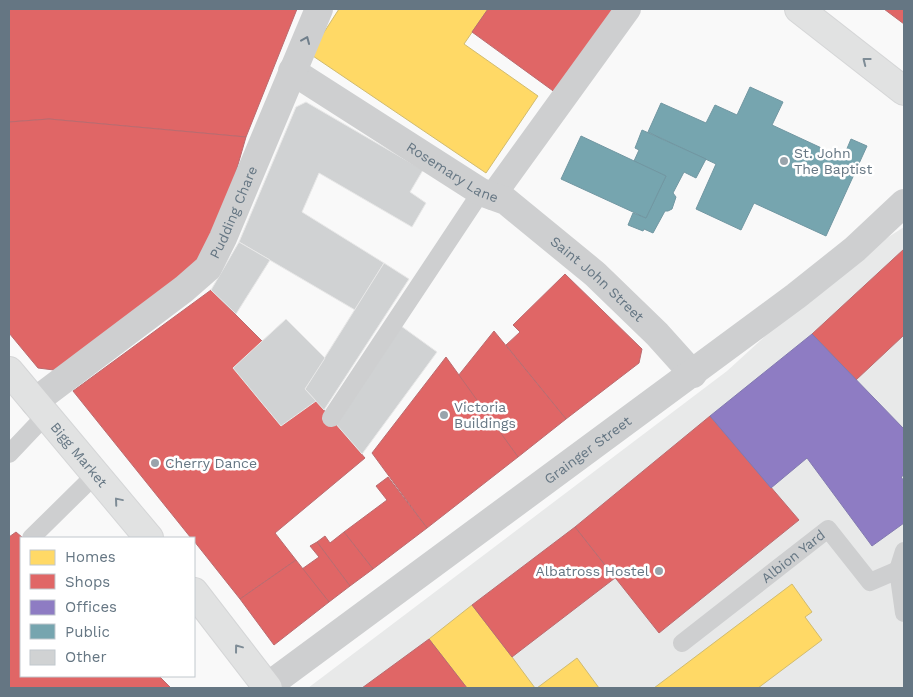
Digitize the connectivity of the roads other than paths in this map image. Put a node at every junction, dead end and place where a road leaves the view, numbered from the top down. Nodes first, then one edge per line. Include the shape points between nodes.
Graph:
1 (319, 9) edge
2 (628, 9) edge
3 (799, 9) edge
4 (292, 72) junction
5 (904, 91) edge
6 (487, 195) junction
7 (904, 203) edge
8 (9, 371) edge
9 (693, 374) junction
10 (40, 409) junction
11 (330, 418) dead end
12 (9, 454) edge
13 (96, 474) junction
14 (32, 537) edge
15 (149, 537) edge
16 (904, 551) edge
17 (898, 570) junction
18 (195, 593) edge
19 (904, 612) edge
20 (682, 644) dead end
21 (267, 688) edge

4 -> 1 street, Pudding Chare
2 - 6 street, Rosemary Lane
5 -> 3 main road
4 - 6 street, Rosemary Lane
4 - 10 street, Pudding Chare via 208,268
6 - 9 street, Saint John Street via 506,202 595,274
6 - 11 lane
7 - 9 street, Grainger Street via 855,249
8 - 10 main road, Bigg Market
9 - 21 street, Grainger Street
10 - 12 lane
10 - 13 main road, Bigg Market
13 - 14 lane
15 -> 13 main road, Bigg Market
16 - 17 lane
17 - 19 lane
17 - 20 lane, Albion Yard via 870,582 828,529
21 -> 18 main road

